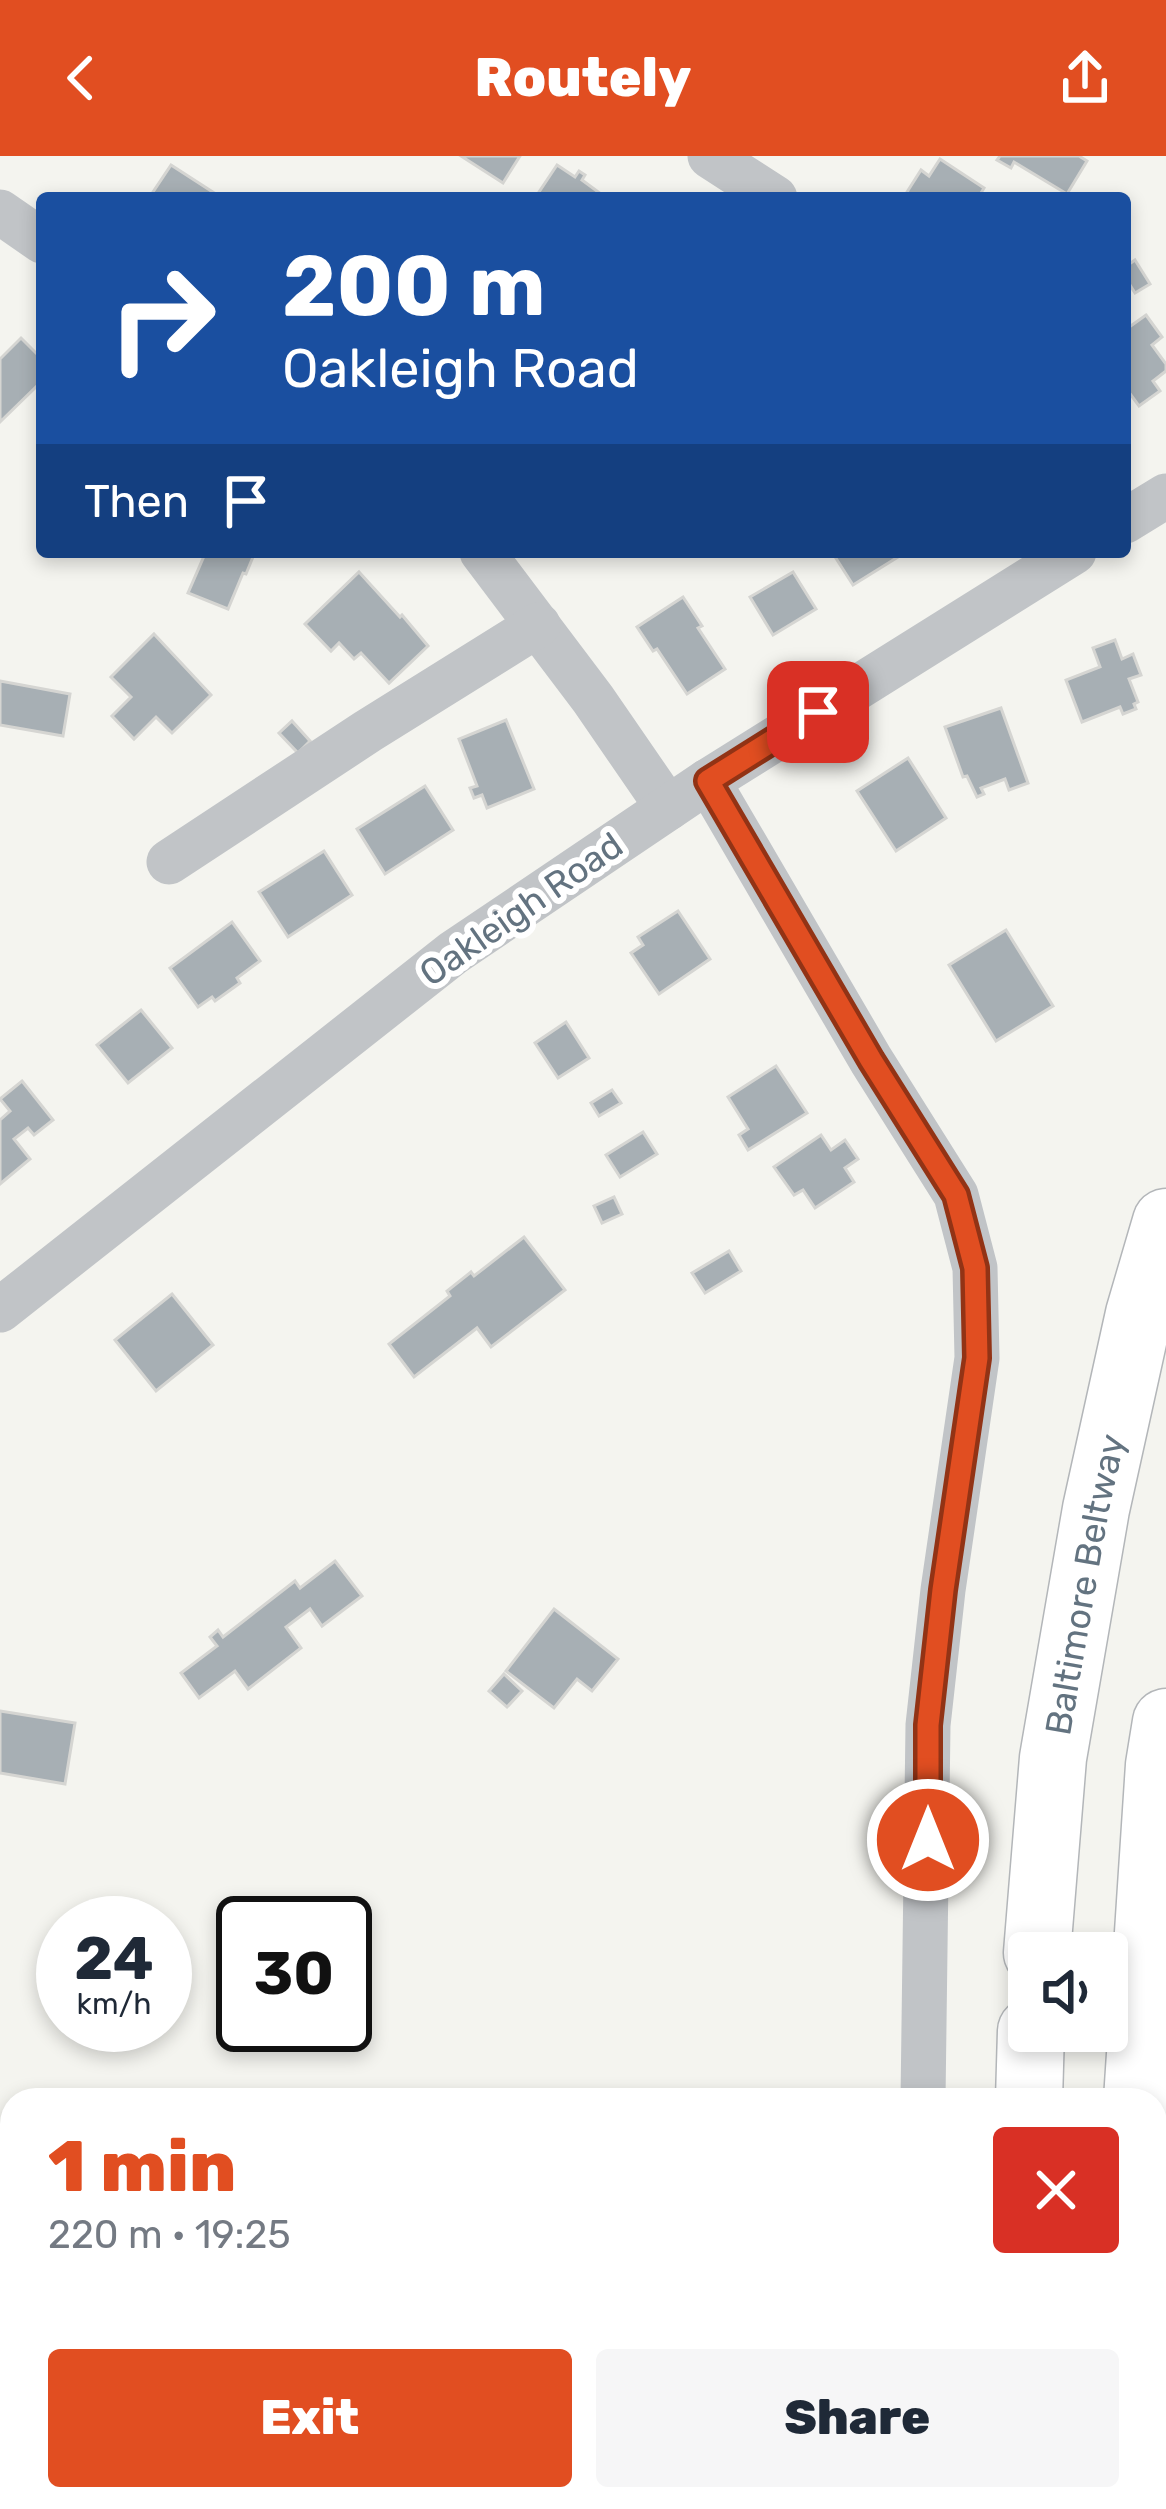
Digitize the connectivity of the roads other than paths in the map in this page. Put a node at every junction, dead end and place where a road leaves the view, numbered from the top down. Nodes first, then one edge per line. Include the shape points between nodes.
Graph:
1 (710, 156) edge
2 (766, 192) edge
3 (0, 212) edge
4 (36, 237) edge
5 (1166, 496) edge
6 (1131, 516) edge
7 (487, 558) edge
8 (1064, 558) edge
9 (538, 626) junction
10 (708, 781) junction
11 (668, 808) junction
12 (170, 862) dead end
13 (1166, 1222) edge
14 (0, 1310) edge
15 (1166, 1722) edge
16 (1039, 1932) edge
17 (1030, 2052) edge
18 (923, 2088) edge
19 (1029, 2088) edge
20 (1138, 2088) edge

1 - 2 street
3 - 4 street
5 - 6 street
7 - 9 street
8 - 10 street, Oakleigh Road
9 - 11 street
9 - 12 street
10 - 11 street, Oakleigh Road
10 - 18 street via 956,1195 975,1268 977,1358 928,1725
11 - 14 street, Oakleigh Road via 453,952
13 - 16 highway, Baltimore Beltway via 1096,1510 1053,1758
15 - 20 highway
17 - 19 highway

